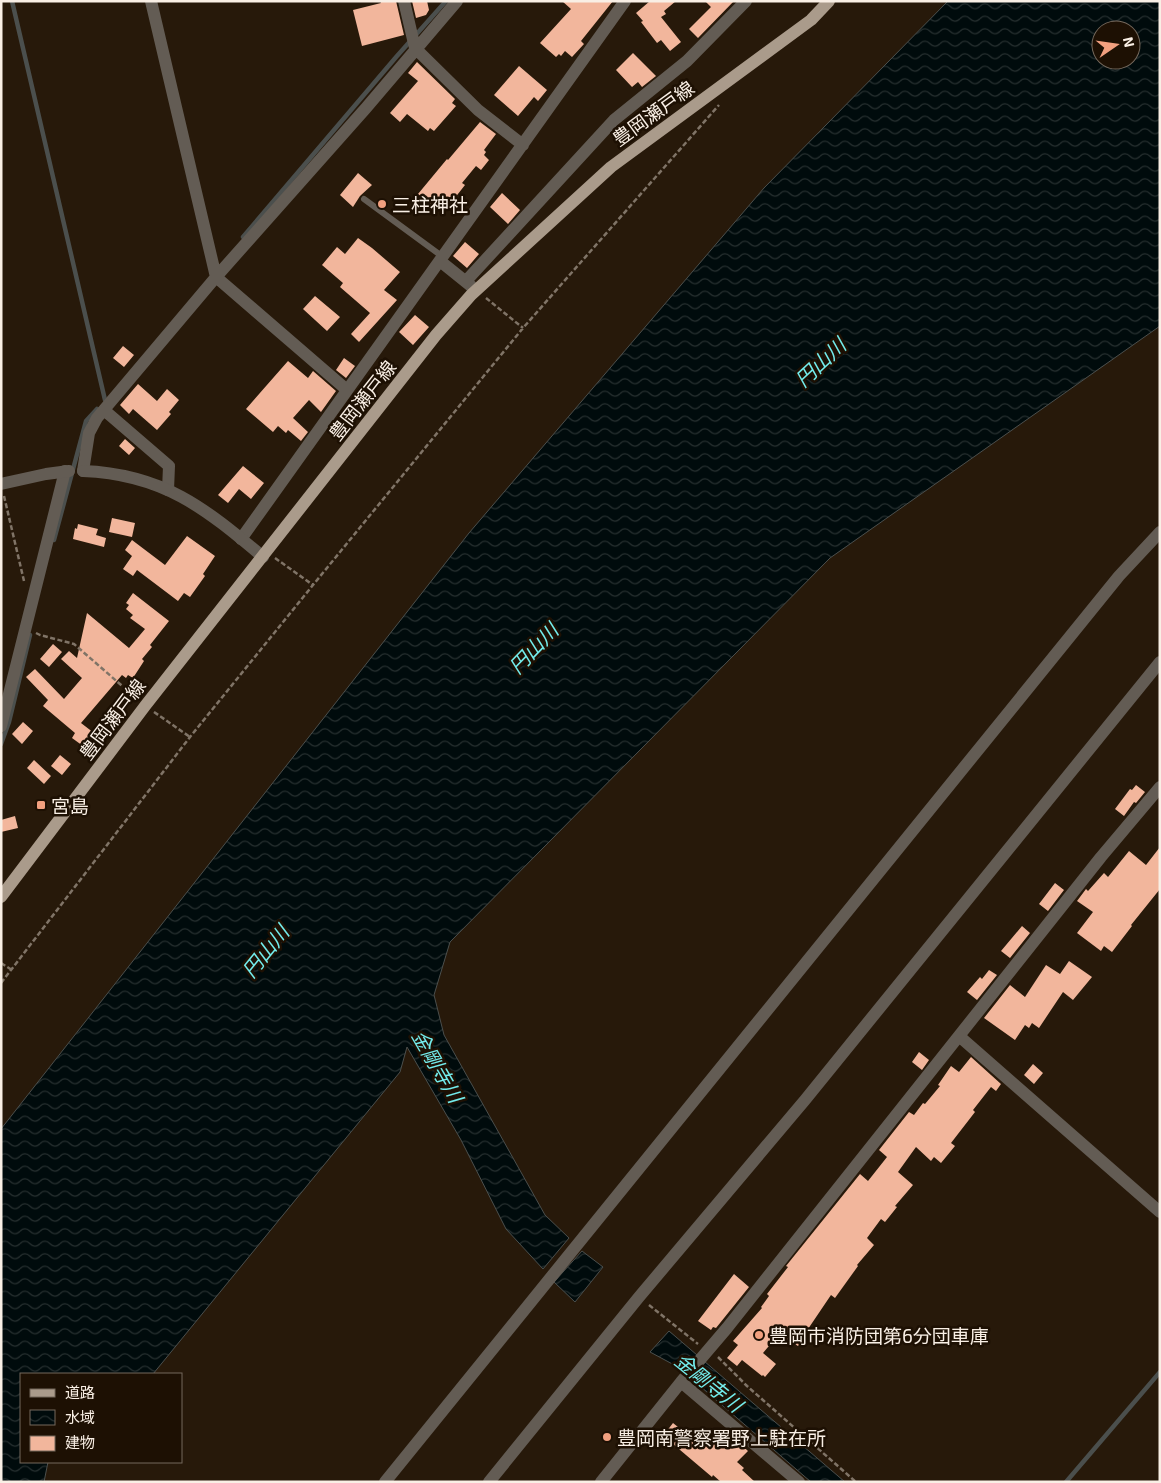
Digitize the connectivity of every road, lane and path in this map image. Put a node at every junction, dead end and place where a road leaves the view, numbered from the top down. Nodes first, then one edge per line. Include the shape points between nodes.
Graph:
1 (151, 1) edge
2 (404, 1) edge
3 (457, 1) edge
4 (625, 1) edge
5 (746, 1) edge
6 (829, 1) edge
7 (415, 48) junction
8 (721, 102) dead end
9 (523, 145) junction
10 (364, 199) dead end
11 (441, 259) junction
12 (216, 277) junction
13 (466, 281) junction
14 (476, 290) junction
15 (523, 328) junction
16 (346, 390) junction
17 (104, 410) junction
18 (2, 489) edge
19 (168, 490) junction
20 (1160, 532) edge
21 (241, 539) junction
22 (265, 555) junction
23 (24, 582) dead end
24 (312, 585) junction
25 (27, 625) junction
26 (1160, 662) edge
27 (145, 706) junction
28 (1, 726) edge
29 (190, 737) junction
30 (1158, 790) edge
31 (1, 897) edge
32 (1, 963) edge
33 (12, 970) junction
34 (1, 983) edge
35 (959, 1036) junction
36 (1160, 1212) edge
37 (639, 1297) junction
38 (707, 1351) junction
39 (682, 1380) junction
40 (385, 1482) edge
41 (489, 1482) edge
42 (601, 1482) edge
43 (799, 1482) edge
44 (856, 1482) edge

1 - 12 street
2 - 7 street
3 - 7 street
4 - 9 street
5 - 13 street via 687,61 614,120
6 - 14 main road, 豊岡瀬戸線 via 811,20 611,167
7 - 9 street via 478,110
7 - 12 street
8 - 15 path
9 - 11 street
10 - 11 lane
11 - 13 street
11 - 16 street
12 - 16 street
12 - 17 street
13 - 14 street
14 - 15 path
14 - 22 main road, 豊岡瀬戸線 via 436,335
15 - 24 path
16 - 21 street
17 - 19 street via 169,466
17 - 19 street via 89,433 83,471 131,477
18 - 23 path
18 - 25 street via 67,471
19 - 21 street via 216,518
20 - 40 street via 1113,584
21 - 22 street
22 - 24 path
22 - 27 main road, 豊岡瀬戸線
24 - 29 path
25 - 27 path via 40,635 74,644
25 - 28 street
26 - 37 street via 805,1100
27 - 29 path
27 - 31 main road, 豊岡瀬戸線
29 - 33 path
30 - 35 street
32 - 33 path
33 - 34 path
35 - 36 street
35 - 38 street
37 - 38 path
37 - 41 street
38 - 39 street
38 - 44 path
39 - 42 street
39 - 43 street

